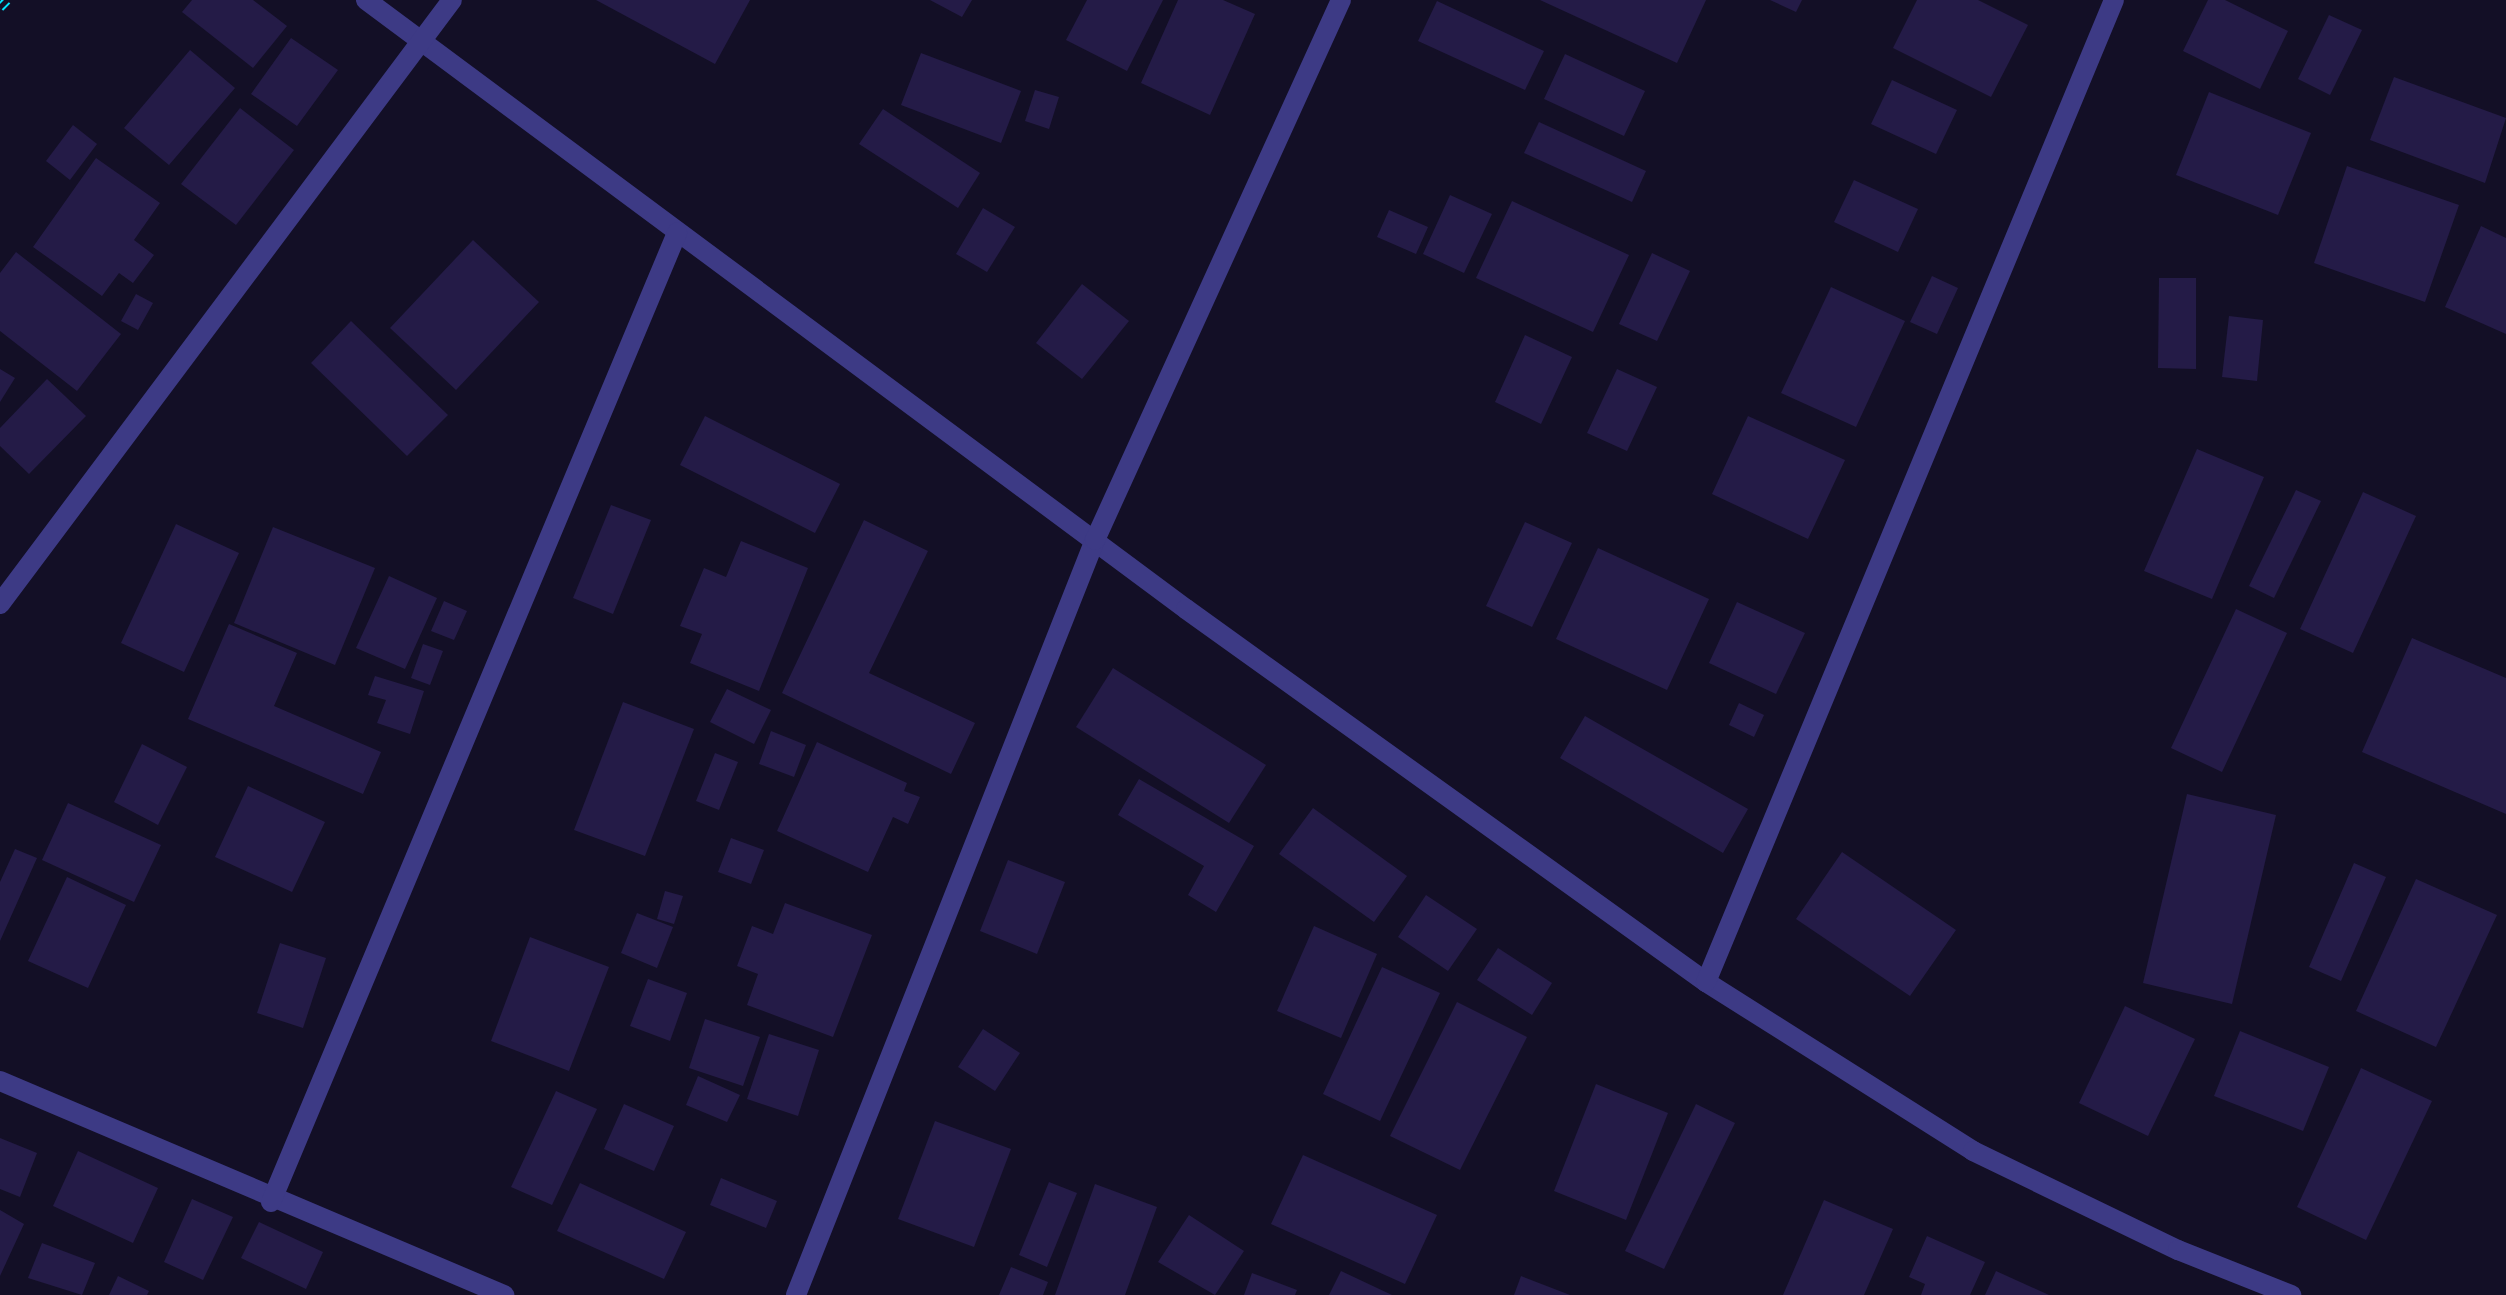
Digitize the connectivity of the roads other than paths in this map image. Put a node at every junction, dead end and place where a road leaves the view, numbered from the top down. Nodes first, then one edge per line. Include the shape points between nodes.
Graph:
1 (366, 0) edge
2 (452, 0) edge
3 (1341, 0) edge
4 (2114, 0) edge
5 (421, 41) junction
6 (677, 233) junction
7 (1095, 540) junction
8 (0, 604) edge
9 (1706, 982) junction
10 (0, 1081) edge
11 (271, 1202) junction
12 (504, 1295) edge
13 (796, 1295) edge
14 (2291, 1295) edge

1 - 5 street
2 - 5 street
3 - 7 street
4 - 9 street
5 - 6 street
5 - 8 street
6 - 7 street
6 - 11 street
7 - 9 street
7 - 13 street
9 - 14 street via 1973,1151 2178,1250
10 - 11 street
11 - 12 street

